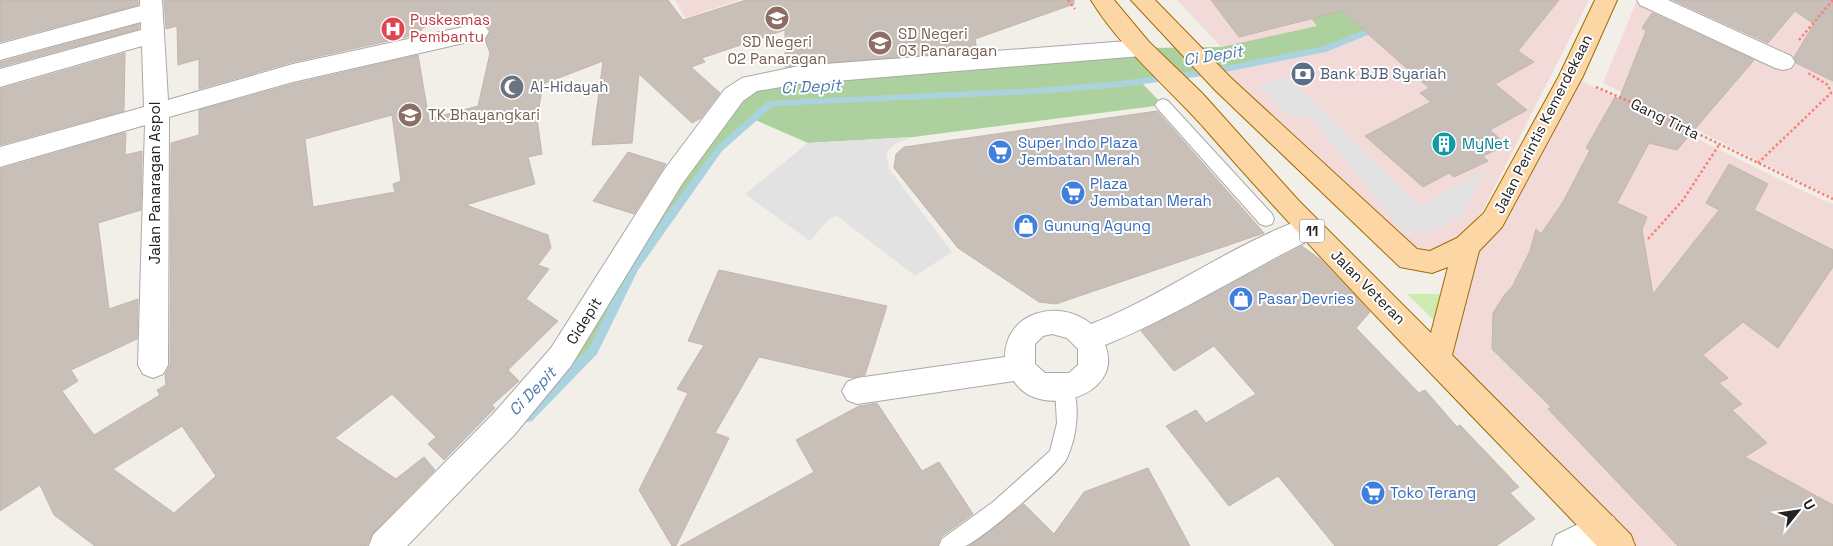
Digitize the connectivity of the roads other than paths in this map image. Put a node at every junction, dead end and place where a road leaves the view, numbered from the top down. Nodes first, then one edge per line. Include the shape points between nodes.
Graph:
1 (1102, 0) edge
2 (1142, 0) edge
3 (1606, 0) edge
4 (1648, 0) edge
5 (152, 15) edge
6 (477, 32) dead end
7 (1141, 48) junction
8 (0, 52) edge
9 (1783, 62) road end
10 (0, 78) edge
11 (1163, 105) dead end
12 (155, 114) junction
13 (0, 157) edge
14 (1266, 219) dead end
15 (1309, 228) junction
16 (1467, 246) junction
17 (1087, 339) junction
18 (1437, 357) junction
19 (152, 365) dead end
20 (1022, 367) junction
21 (1064, 388) junction
22 (857, 391) dead end
23 (1611, 537) edge
24 (385, 546) edge
25 (949, 546) edge
26 (1568, 546) edge

1 - 7 main road, Jalan Veteran / 11
2 - 16 main road via 1222,84 1410,259 1432,262
3 - 16 main road, Jalan Perintis Kemerdekaan via 1571,76 1493,220
4 - 9 street
5 - 8 street
5 - 10 street
5 - 12 street, Jalan Panaragan Aspol
6 - 12 street via 294,72
7 - 15 main road, Jalan Veteran / 11 via 1193,99
7 - 24 street, Cidepit via 799,76 742,89 672,177 561,357 504,424
11 - 14 lane
12 - 13 street
12 - 19 street, Jalan Panaragan Aspol via 158,136
15 - 17 street via 1137,319
15 - 18 main road, Jalan Veteran / 11
16 - 18 main road
17 - 20 street via 1080,331 1065,324 1038,325 1027,332 1020,344
17 - 21 street via 1094,352 1094,364 1082,382
18 - 23 main road, Jalan Veteran / 11
20 - 21 street via 1031,380
20 - 22 street
21 - 25 lane via 1067,423 1058,456 1000,509
23 - 26 street

